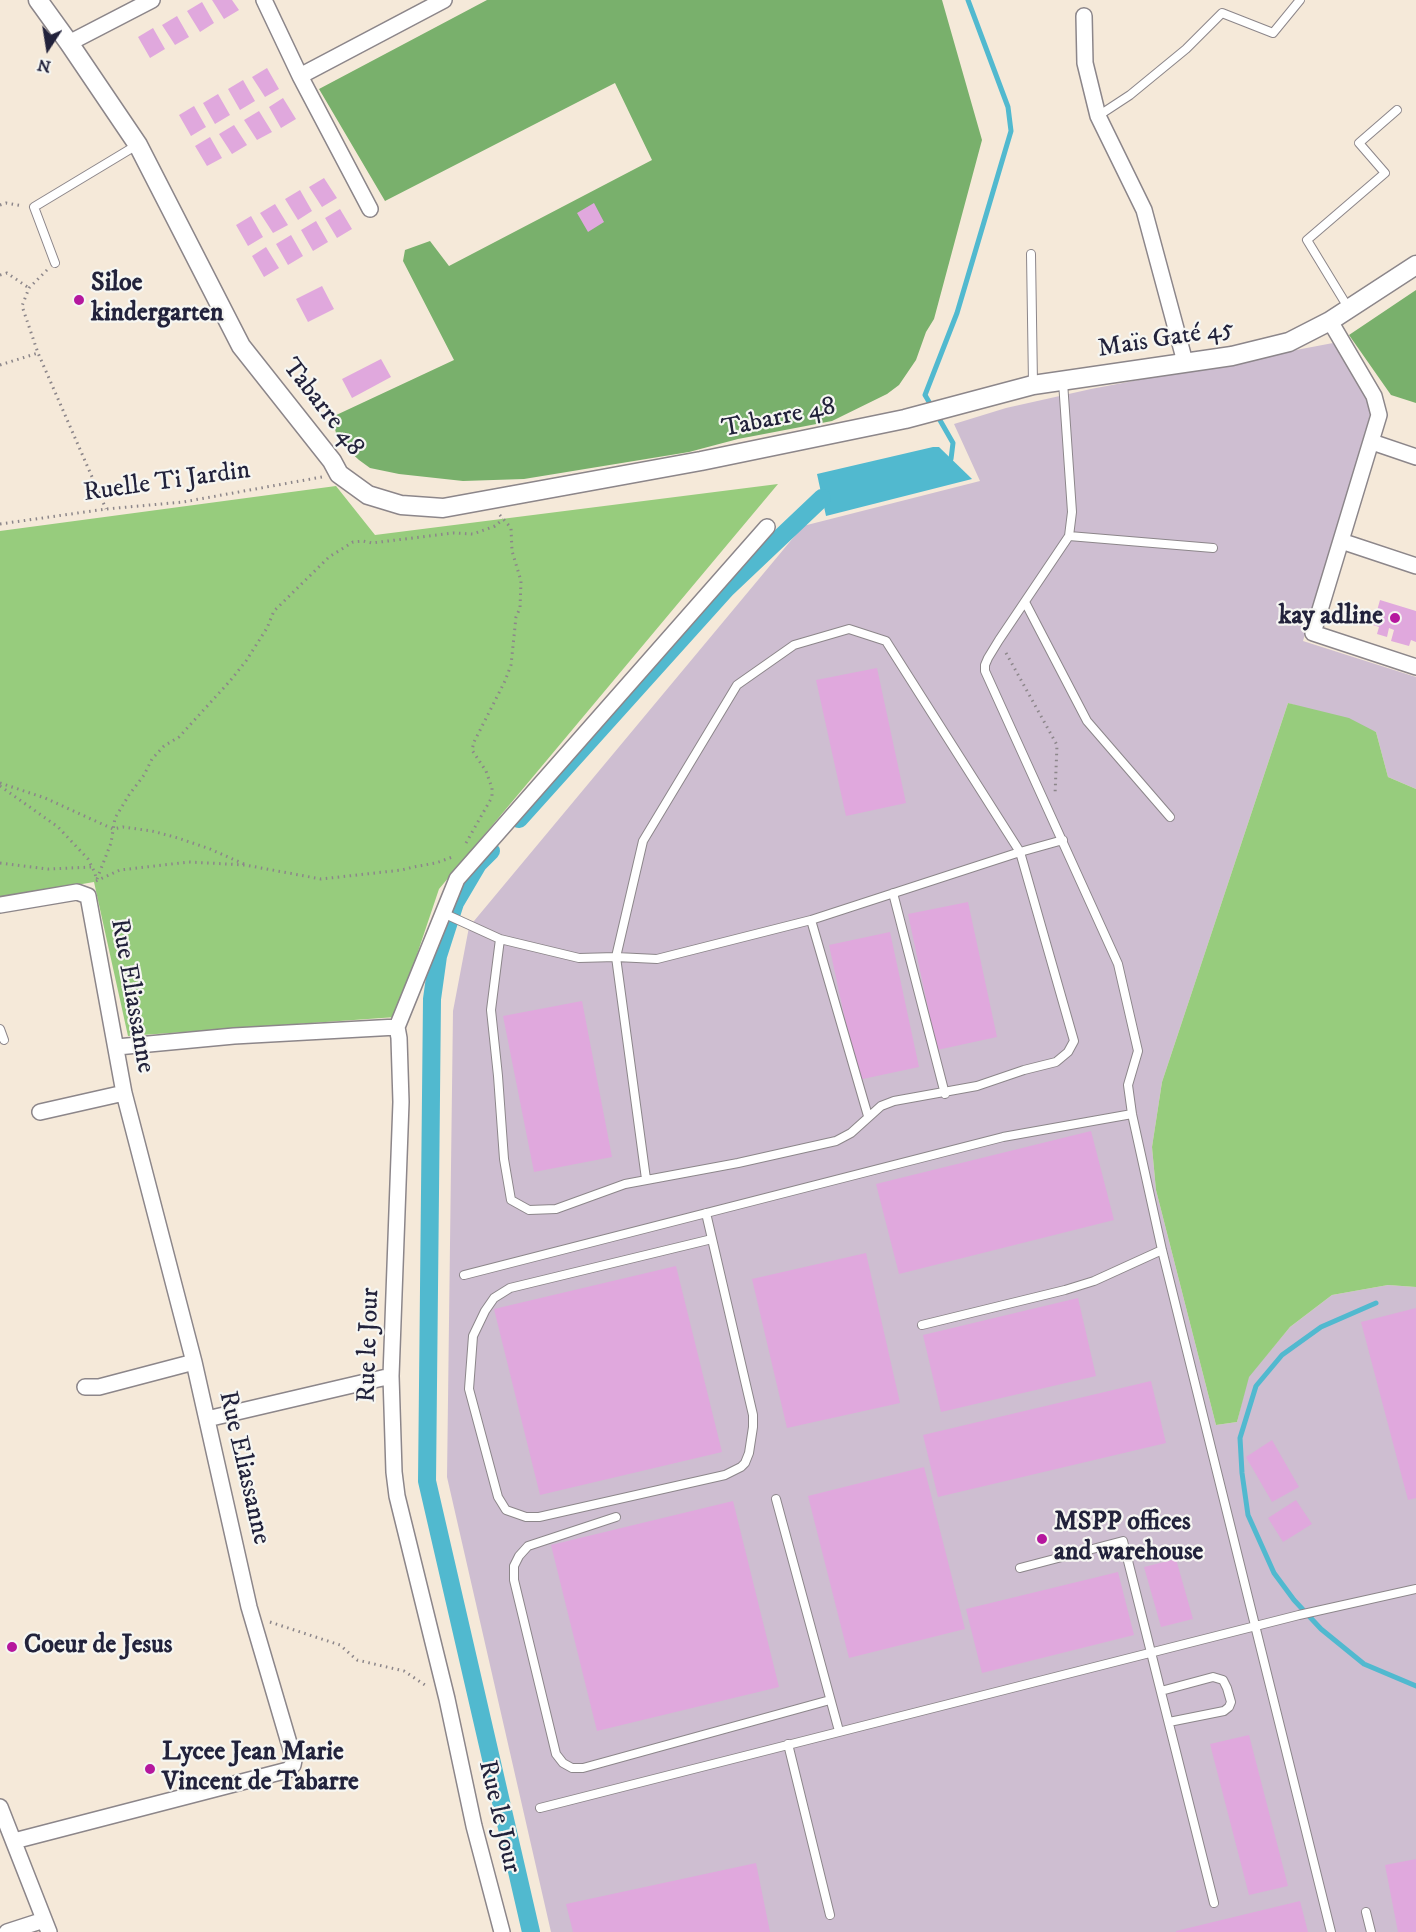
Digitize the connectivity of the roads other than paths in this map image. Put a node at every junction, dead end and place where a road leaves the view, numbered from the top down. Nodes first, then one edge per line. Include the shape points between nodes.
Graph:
1 (38, 0) edge
2 (152, 0) edge
3 (264, 0) edge
4 (444, 0) edge
5 (1300, 0) edge
6 (1084, 16) dead end
7 (69, 43) junction
8 (300, 76) junction
9 (1397, 110) dead end
10 (1098, 116) junction
11 (138, 145) junction
12 (370, 209) dead end
13 (1031, 254) dead end
14 (55, 263) road end
15 (1416, 266) edge
16 (1349, 309) junction
17 (1330, 321) junction
18 (1185, 362) junction
19 (1064, 382) junction
20 (1033, 385) junction
21 (905, 419) joint
22 (1372, 442) junction
23 (1416, 457) edge
24 (767, 527) dead end
25 (1069, 536) junction
26 (1341, 541) junction
27 (1213, 548) dead end
28 (1416, 566) edge
29 (1025, 602) junction
30 (1416, 667) edge
31 (1170, 817) dead end
32 (1064, 840) junction
33 (1020, 852) junction
34 (893, 893) junction
35 (0, 905) edge
36 (443, 913) junction
37 (811, 920) junction
38 (500, 939) junction
39 (616, 957) junction
40 (397, 1027) junction
41 (0, 1029) edge
42 (4, 1040) dead end
43 (117, 1047) junction
44 (124, 1093) junction
45 (945, 1094) junction
46 (40, 1112) dead end
47 (1132, 1114) junction
48 (868, 1116) junction
49 (646, 1179) junction
50 (706, 1213) junction
51 (712, 1239) junction
52 (1162, 1250) junction
53 (464, 1275) dead end
54 (922, 1325) dead end
55 (194, 1362) junction
56 (391, 1376) junction
57 (85, 1387) dead end
58 (207, 1419) junction
59 (776, 1499) dead end
60 (616, 1516) dead end
61 (1020, 1568) dead end
62 (1416, 1589) edge
63 (1255, 1626) junction
64 (1151, 1653) junction
65 (1161, 1691) junction
66 (831, 1700) junction
67 (1168, 1722) junction
68 (839, 1731) junction
69 (788, 1744) junction
70 (0, 1807) edge
71 (540, 1808) dead end
72 (14, 1841) junction
73 (1214, 1904) dead end
74 (1366, 1912) dead end
75 (830, 1916) dead end
76 (46, 1926) edge
77 (7, 1932) edge
78 (502, 1932) edge
79 (1331, 1932) edge
80 (1371, 1932) edge

1 - 7 street, Tabarre 48
2 - 7 street
3 - 8 street
4 - 8 street
5 - 10 lane via 1273,33 1222,13 1186,49
6 - 10 street via 1085,63
7 - 11 street, Tabarre 48
8 - 12 street
9 - 16 lane via 1359,143 1385,173 1307,240
10 - 18 street via 1144,210
11 - 14 lane via 34,207
11 - 21 street, Tabarre 48 via 241,346 339,474 368,495 401,505 444,508
13 - 20 lane
15 - 16 street, Maïs Gaté 45
16 - 17 street, Maïs Gaté 45
17 - 18 street, Maïs Gaté 45 via 1289,342
17 - 22 street via 1374,396 1379,415
18 - 19 street, Maïs Gaté 45
19 - 20 street, Maïs Gaté 45
19 - 25 lane via 1072,512
20 - 21 street, Maïs Gaté 45
22 - 23 street
22 - 26 street
24 - 36 street via 457,879
25 - 27 lane
25 - 29 lane
26 - 28 street
26 - 30 street via 1313,633
29 - 31 lane via 1087,721
29 - 32 lane via 985,665
32 - 33 lane
32 - 47 lane via 1118,964 1138,1051 1128,1085
33 - 34 lane
33 - 39 lane via 886,641 849,629 794,645 737,685 643,841
33 - 45 lane via 1074,1041 1056,1062
34 - 37 lane
34 - 45 lane
35 - 43 street, Rue Eliassanne via 77,892 88,896
36 - 38 lane
36 - 40 street
37 - 39 lane via 657,959
37 - 48 lane
38 - 39 lane via 579,958
38 - 49 lane via 491,1010 511,1200 529,1210 556,1209
39 - 49 lane
40 - 43 street
40 - 56 street, Rue le Jour via 401,1102
41 - 42 lane
43 - 44 street, Rue Eliassanne
44 - 46 street
44 - 55 street, Rue Eliassanne
45 - 48 lane via 894,1101
47 - 50 lane via 1003,1137
47 - 52 lane
48 - 49 lane via 836,1141
50 - 51 lane
50 - 53 lane
51 - 51 lane via 753,1416 745,1463 725,1475 539,1517 506,1510 498,1497 469,1389 473,1336 494,1298 510,1288
52 - 54 lane via 1075,1287
52 - 63 lane
55 - 57 street via 99,1387
55 - 58 street, Rue Eliassanne
56 - 58 street
56 - 78 street, Rue le Jour via 397,1496
58 - 72 street, Rue Eliassanne via 249,1607 293,1765 288,1770
59 - 66 lane
60 - 66 lane via 528,1546 514,1566 514,1580 556,1754 563,1763 584,1768
61 - 64 lane via 1123,1541
62 - 63 lane
63 - 64 lane
63 - 79 lane
64 - 65 lane
64 - 68 lane
65 - 67 lane
65 - 67 lane via 1213,1677 1223,1680 1231,1702 1224,1711
66 - 68 lane
67 - 73 lane
68 - 69 lane
69 - 71 lane
69 - 75 lane
70 - 72 street
72 - 76 street
74 - 80 lane
76 - 77 street

